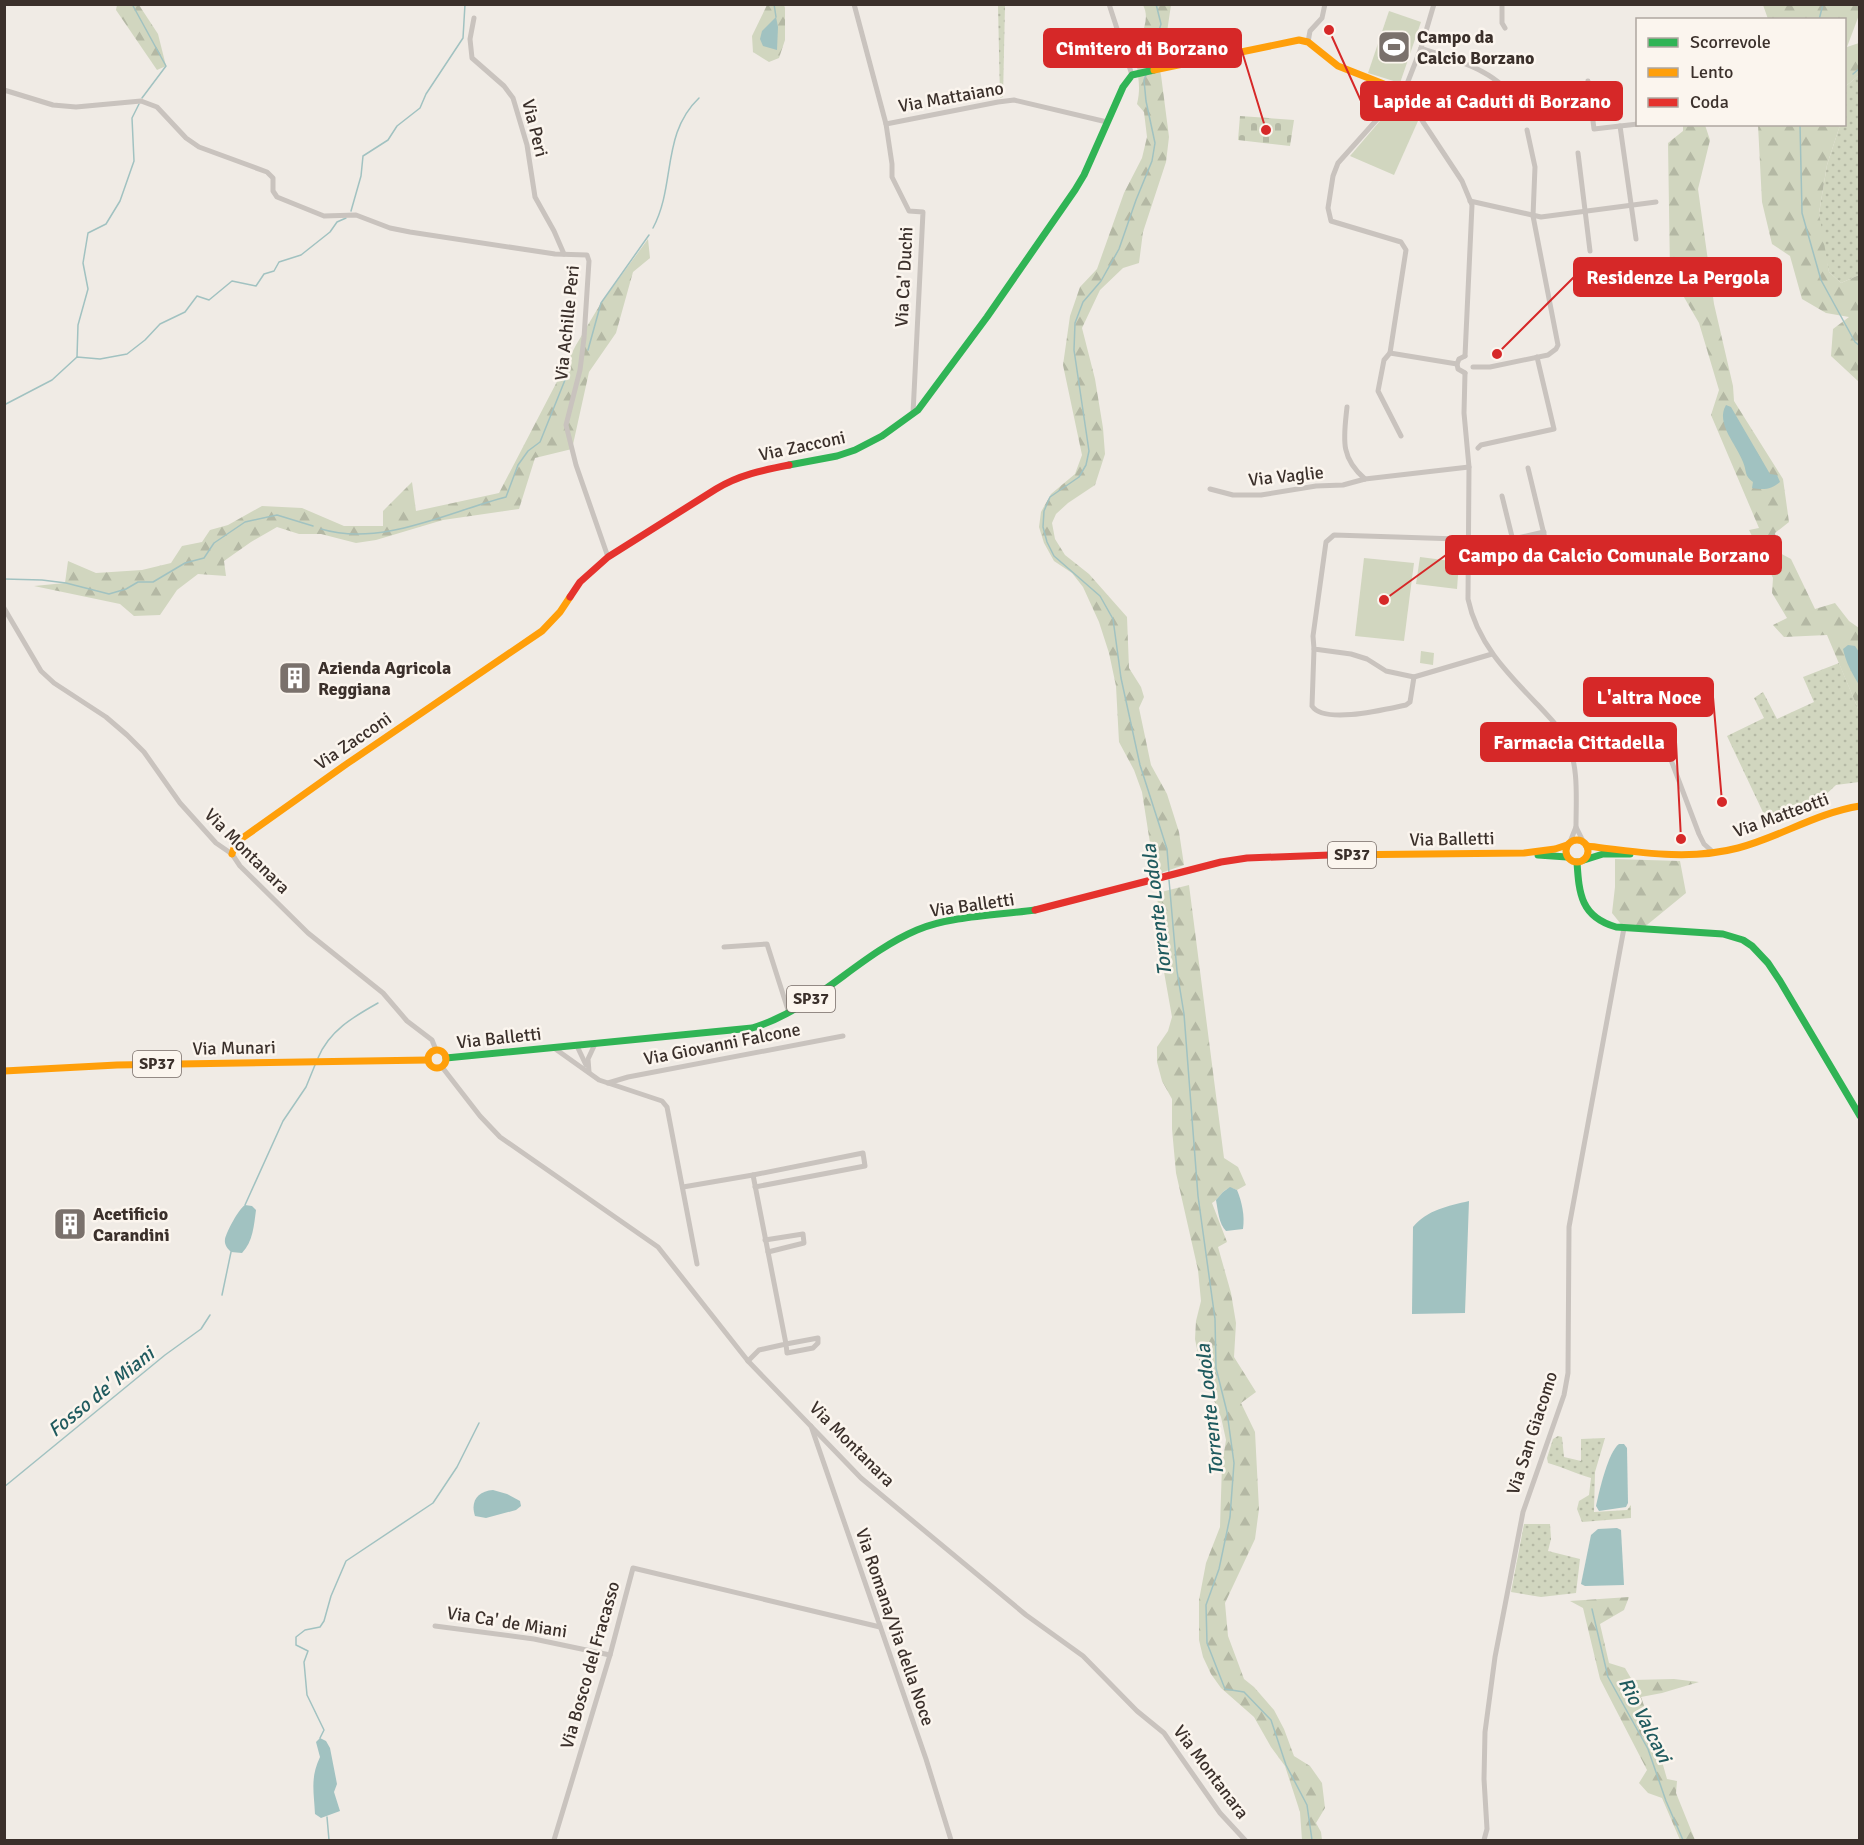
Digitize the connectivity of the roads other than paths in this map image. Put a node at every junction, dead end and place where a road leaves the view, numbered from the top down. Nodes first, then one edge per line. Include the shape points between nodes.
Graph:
1 (854, 4) edge
2 (1109, 4) edge
3 (1325, 4) edge
4 (1434, 4) edge
5 (1502, 4) edge
6 (474, 18) dead end
7 (1505, 28) dead end
8 (1308, 42) junction
9 (1421, 48) junction
10 (1134, 74) junction
11 (1588, 81) dead end
12 (4, 90) edge
13 (1402, 93) junction
14 (1533, 100) dead end
15 (1107, 122) junction
16 (886, 124) junction
17 (1636, 124) edge
18 (1620, 126) junction
19 (1527, 129) dead end
20 (1578, 153) dead end
21 (1470, 201) junction
22 (1656, 202) dead end
23 (1632, 206) junction
24 (1585, 212) junction
25 (1533, 216) junction
26 (1636, 239) dead end
27 (1590, 251) dead end
28 (564, 254) junction
29 (1390, 353) junction
30 (1465, 356) junction
31 (1537, 357) junction
32 (1457, 364) junction
33 (1473, 367) junction
34 (1465, 373) junction
35 (1347, 406) dead end
36 (913, 414) junction
37 (1401, 436) dead end
38 (1478, 448) dead end
39 (1469, 467) junction
40 (1528, 468) dead end
41 (1365, 479) junction
42 (1210, 489) dead end
43 (1502, 496) dead end
44 (1544, 532) junction
45 (1467, 539) junction
46 (1513, 539) junction
47 (1549, 555) dead end
48 (608, 557) junction
49 (1519, 565) dead end
50 (4, 608) edge
51 (1314, 649) junction
52 (1492, 654) junction
53 (1414, 677) junction
54 (1562, 733) junction
55 (1860, 806) edge
56 (1576, 827) junction
57 (1568, 844) junction
58 (1585, 844) junction
59 (1640, 852) junction
60 (1713, 852) junction
61 (1524, 853) junction
62 (232, 854) junction
63 (1568, 857) junction
64 (1580, 861) junction
65 (1624, 928) junction
66 (724, 947) dead end
67 (789, 1013) junction
68 (843, 1036) dead end
69 (595, 1044) junction
70 (575, 1046) junction
71 (553, 1048) junction
72 (436, 1050) junction
73 (446, 1058) junction
74 (428, 1060) junction
75 (442, 1067) junction
76 (583, 1068) junction
77 (4, 1071) edge
78 (589, 1072) junction
79 (606, 1083) junction
80 (1860, 1116) edge
81 (753, 1175) junction
82 (682, 1187) junction
83 (755, 1187) junction
84 (765, 1239) junction
85 (768, 1252) junction
86 (697, 1264) dead end
87 (786, 1344) junction
88 (748, 1361) junction
89 (810, 1424) junction
90 (435, 1626) dead end
91 (880, 1627) junction
92 (610, 1655) junction
93 (554, 1840) edge
94 (951, 1840) edge
95 (1245, 1840) edge
96 (1484, 1840) edge

1 - 16 street, Via Mattaiano
2 - 10 street
3 - 8 street
4 - 9 street
5 - 7 street
6 - 28 street, Via Peri via 472,58 513,98 527,146 536,201
8 - 10 main road via 1295,40
8 - 13 main road via 1338,66
9 - 13 street
9 - 14 street via 1495,78 1506,87 1514,102
10 - 15 main road, Via Zacconi via 1123,87
11 - 18 street via 1594,129
12 - 28 street, Via Achille Peri via 53,105 76,107 141,101 157,107 199,147 270,174 274,194 279,199 324,216 350,215 399,230
13 - 21 street via 1462,181
13 - 29 street via 1338,163 1328,208 1331,221 1401,242 1406,250
15 - 16 street, Via Mattaiano via 1014,100
15 - 36 main road, Via Zacconi via 1075,190 945,375
16 - 36 street, Via Ca' Duchi via 892,177 909,211 923,212
17 - 18 street
18 - 23 street
19 - 25 street via 1534,168
20 - 24 street
21 - 25 street
21 - 30 street via 1473,216
22 - 23 street
23 - 24 street
23 - 26 street
24 - 25 street
24 - 27 street
25 - 31 street via 1558,345 1548,355
28 - 48 street, Via Achille Peri via 587,255 590,261 580,370 566,425
29 - 32 street
29 - 37 street via 1384,360 1378,391
30 - 32 street
30 - 33 street via 1472,360
31 - 33 street
31 - 38 street via 1554,429
32 - 34 street
33 - 34 street
34 - 39 street
35 - 41 street, Via Vaglie via 1346,454
36 - 48 main road, Via Zacconi via 855,450 731,480
39 - 41 street, Via Vaglie
39 - 45 street
40 - 44 street
41 - 42 street, Via Vaglie via 1254,495
43 - 46 street
44 - 46 street
44 - 47 street
45 - 46 street
45 - 51 street via 1334,535 1325,546
45 - 52 street via 1470,610
46 - 49 street
48 - 62 main road, Via Zacconi via 580,582 542,631 249,833 235,845
50 - 62 street, Via Montanara via 41,671 127,735 180,803 216,843
51 - 53 street via 1351,654 1386,671
51 - 53 street via 1312,706 1318,711 1355,716 1406,705 1410,702
52 - 53 street
52 - 54 street
54 - 56 street via 1574,765
54 - 60 street via 1659,737 1699,834
55 - 60 main road, Via Matteotti via 1833,810 1754,843
56 - 57 street
56 - 58 street
57 - 58 main road via 1576,840
57 - 61 main road, Via Balletti
57 - 63 main road
58 - 59 main road, Via Matteotti
58 - 64 main road via 1588,853
59 - 60 main road, Via Matteotti
59 - 64 main road, Via Matteotti via 1598,854
61 - 63 main road, Via Balletti / SP37
61 - 67 main road, Via Balletti / SP37 via 1272,856 1231,860 1046,909 954,920 927,926 891,944
62 - 72 street, Via Montanara via 308,933 383,993 407,1021 432,1040
63 - 64 main road
64 - 65 main road via 1580,896 1587,910 1603,923
65 - 80 main road via 1723,933 1752,946 1780,981
65 - 96 street, Via San Giacomo via 1569,1227 1566,1385 1523,1512 1491,1677 1485,1732
66 - 67 street via 766,944
67 - 69 main road, Via Balletti / SP37 via 745,1029
68 - 79 street, Via Giovanni Falcone
69 - 70 main road, Via Balletti / SP37
69 - 78 street via 588,1059
70 - 71 main road, Via Balletti / SP37
70 - 76 street via 572,1053
70 - 78 street
71 - 73 main road, Via Balletti / SP37
71 - 76 street
72 - 73 main road
72 - 74 main road
73 - 75 main road
74 - 75 main road, Via Munari / SP37 via 433,1067
74 - 77 main road, Via Munari / SP37 via 94,1065
75 - 88 street, Via Montanara via 500,1137 658,1247
76 - 78 street
78 - 79 street
79 - 82 street via 662,1101 667,1107
81 - 82 street
81 - 83 street
81 - 83 street via 863,1153 865,1166
82 - 86 street
83 - 84 street
84 - 85 street
84 - 85 street via 803,1234 804,1243
85 - 87 street
87 - 87 street via 788,1353 813,1348 818,1338
87 - 88 street via 759,1350
88 - 89 street, Via Montanara
89 - 91 street, Via Romana/Via della Noce
89 - 95 street, Via Montanara via 861,1478 1026,1615 1083,1656 1164,1733 1220,1814
90 - 92 street, Via Ca' de Miani via 534,1639
91 - 92 street, Via Bosco del Fracasso via 633,1568
91 - 94 street, Via Romana/Via della Noce
92 - 93 street, Via Bosco del Fracasso

